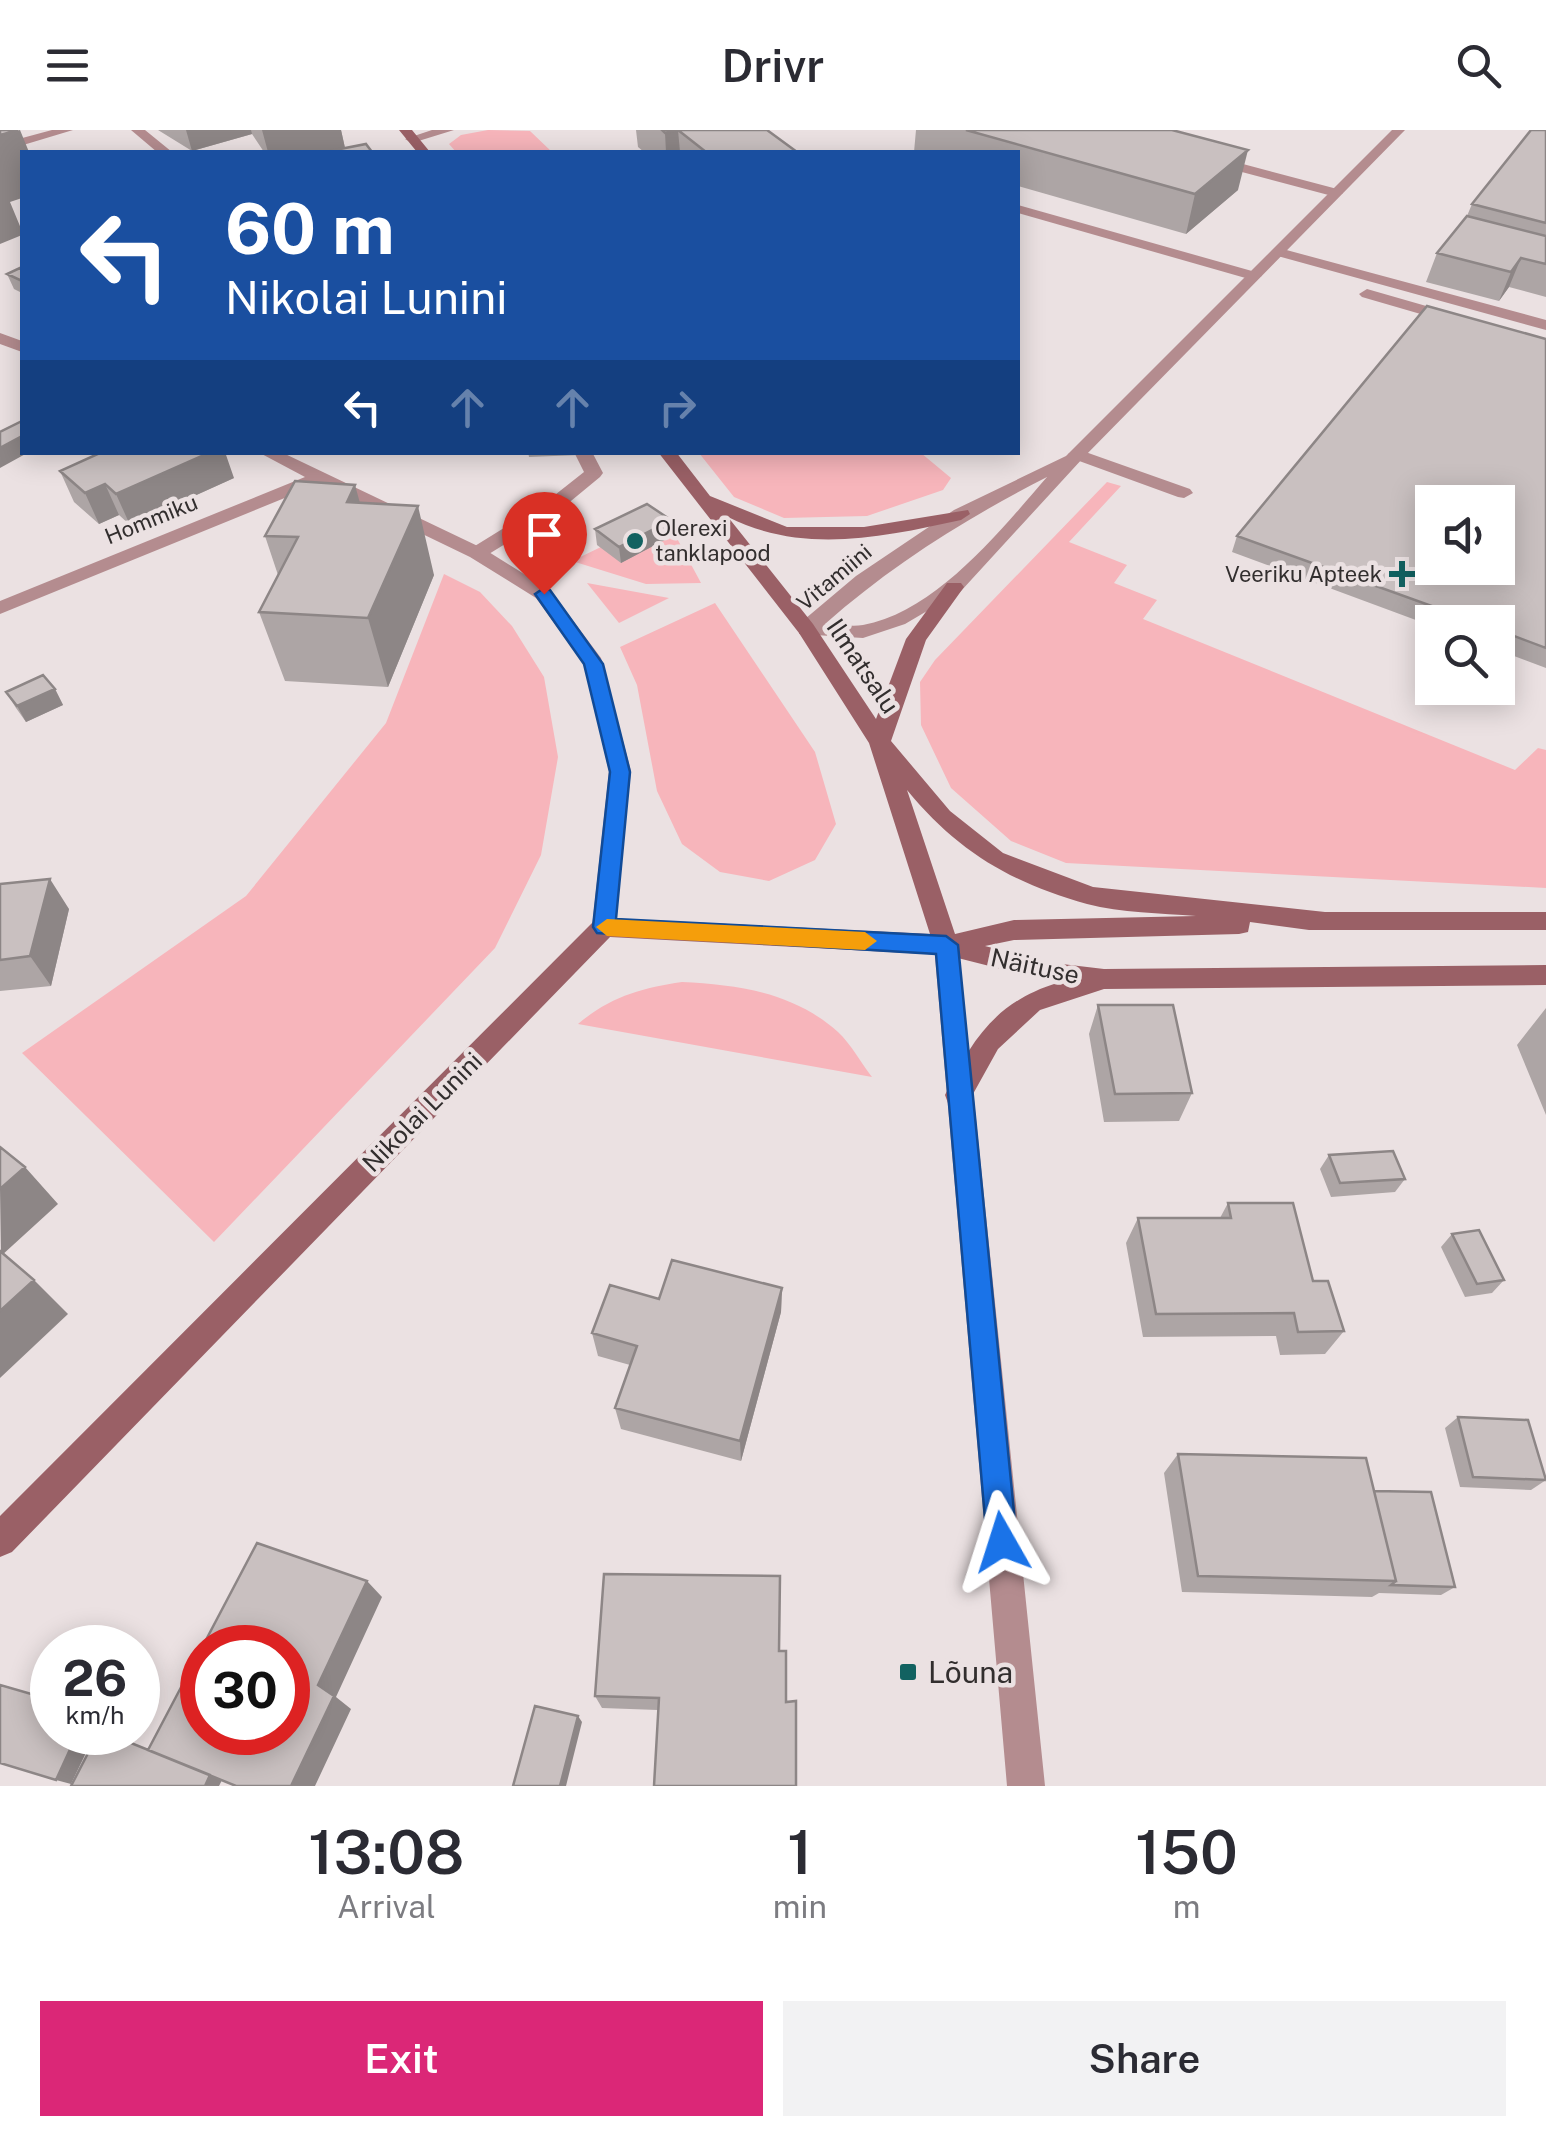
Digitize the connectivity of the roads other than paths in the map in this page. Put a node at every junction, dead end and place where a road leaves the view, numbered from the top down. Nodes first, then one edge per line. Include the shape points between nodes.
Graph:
1 (67, 130) edge
2 (137, 130) edge
3 (448, 130) edge
4 (1399, 130) edge
5 (409, 134) edge
6 (151, 142) junction
7 (0, 148) edge
8 (140, 150) edge
9 (161, 150) edge
10 (1192, 154) edge
11 (1336, 193) junction
12 (1020, 210) edge
13 (1280, 252) junction
14 (1254, 276) junction
15 (1367, 294) dead end
16 (1474, 324) edge
17 (1546, 325) edge
18 (1076, 454) junction
19 (273, 455) edge
20 (585, 455) edge
21 (668, 455) edge
22 (322, 476) junction
23 (1184, 493) dead end
24 (702, 498) junction
25 (961, 514) junction
26 (477, 553) junction
27 (954, 587) junction
28 (0, 608) edge
29 (806, 629) junction
30 (880, 742) junction
31 (1325, 921) junction
32 (1546, 921) edge
33 (604, 927) junction
34 (946, 945) junction
35 (1546, 974) edge
36 (1104, 980) junction
37 (958, 1095) junction
38 (0, 1540) edge
39 (1026, 1786) edge

1 - 7 street
2 - 6 street
3 - 5 street
4 - 11 street, Vitamiini
6 - 8 street
6 - 9 street
10 - 11 street
11 - 13 street, Vitamiini
12 - 14 street
13 - 14 street, Vitamiini
13 - 17 street
14 - 18 street, Vitamiini
15 - 16 street
18 - 23 street
18 - 25 street, Vitamiini
18 - 27 street, Vitamiini
19 - 22 street
20 - 26 street via 594,473
21 - 24 street, Ilmatsalu
22 - 26 street
22 - 28 street, Hommiku
24 - 25 street via 770,529 822,533 878,532
24 - 29 street, Ilmatsalu
25 - 29 street, Vitamiini via 863,580
26 - 33 street via 544,594 594,664 620,772
27 - 29 street, Vitamiini via 863,632
27 - 30 street via 916,639
29 - 30 street, Ilmatsalu
30 - 31 street via 942,817 995,859 1090,896
30 - 34 street, Ilmatsalu
31 - 32 street, Näituse
31 - 34 street, Näituse via 1014,930
33 - 34 street
33 - 38 street, Nikolai Lunini
34 - 36 street, Näituse via 1044,972
34 - 37 street
35 - 36 street, Näituse
36 - 37 street via 1031,1002 989,1042
37 - 39 street

